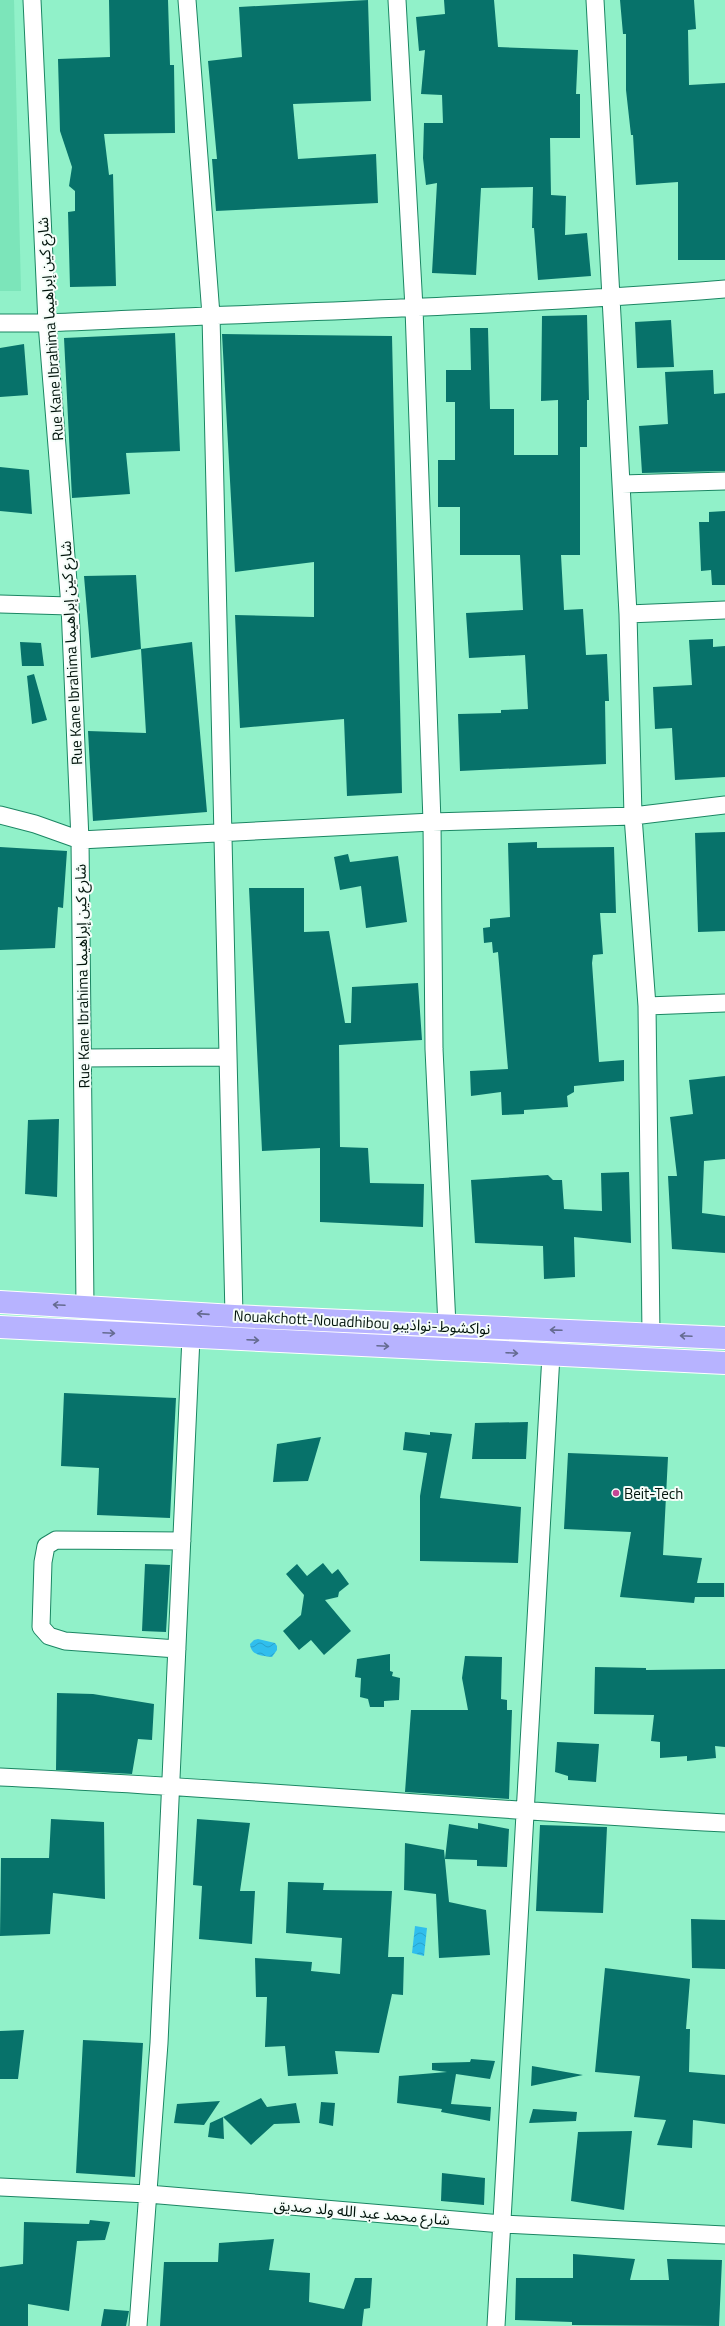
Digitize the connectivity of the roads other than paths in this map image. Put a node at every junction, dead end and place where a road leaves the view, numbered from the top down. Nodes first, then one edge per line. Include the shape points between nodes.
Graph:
1 (32, 0) edge
2 (187, 0) edge
3 (397, 0) edge
4 (595, 0) edge
5 (725, 289) edge
6 (610, 298) junction
7 (414, 308) junction
8 (211, 315) junction
9 (0, 323) edge
10 (47, 323) junction
11 (725, 481) edge
12 (622, 484) junction
13 (0, 604) edge
14 (70, 606) junction
15 (725, 610) edge
16 (628, 614) junction
17 (725, 805) edge
18 (0, 816) edge
19 (632, 816) junction
20 (432, 822) junction
21 (224, 833) junction
22 (80, 840) junction
23 (725, 1003) edge
24 (647, 1006) junction
25 (228, 1057) junction
26 (83, 1058) junction
27 (0, 1302) edge
28 (85, 1306) junction
29 (234, 1316) junction
30 (447, 1326) junction
31 (0, 1327) edge
32 (651, 1334) junction
33 (191, 1337) junction
34 (725, 1338) edge
35 (550, 1355) junction
36 (725, 1363) edge
37 (182, 1541) junction
38 (177, 1649) junction
39 (0, 1777) edge
40 (171, 1785) junction
41 (526, 1812) junction
42 (725, 1823) edge
43 (0, 2187) edge
44 (148, 2194) junction
45 (502, 2224) junction
46 (725, 2235) edge
47 (138, 2326) edge
48 (496, 2326) edge

1 - 10 street, Rue Kane Ibrahima شارع كين إبراهيما
2 - 8 street
3 - 7 street
4 - 6 street
5 - 6 street
6 - 7 street
6 - 12 street
7 - 8 street
7 - 20 street
8 - 10 street
8 - 21 street
9 - 10 street
10 - 14 street, Rue Kane Ibrahima شارع كين إبراهيما
11 - 12 street
12 - 16 street
13 - 14 street
14 - 22 street, Rue Kane Ibrahima شارع كين إبراهيما
15 - 16 street
16 - 19 street
17 - 19 street
18 - 22 street via 35,824
19 - 20 street
19 - 24 street
20 - 21 street
20 - 30 street via 434,1049
21 - 22 street
21 - 25 street
22 - 26 street, Rue Kane Ibrahima شارع كين إبراهيما
23 - 24 street
24 - 32 street
25 - 26 street
25 - 29 street
26 - 28 street, Rue Kane Ibrahima شارع كين إبراهيما
28 -> 27 highway, Nouakchott-Nouadhibou نواكشوط-نواذيبو
29 -> 28 highway, Nouakchott-Nouadhibou نواكشوط-نواذيبو
29 - 30 highway, Nouakchott-Nouadhibou نواكشوط-نواذيبو
32 -> 30 highway, Nouakchott-Nouadhibou نواكشوط-نواذيبو
31 -> 33 highway, Nouakchott-Nouadhibou نواكشوط-نواذيبو
34 -> 32 highway, Nouakchott-Nouadhibou نواكشوط-نواذيبو
33 -> 35 highway, Nouakchott-Nouadhibou نواكشوط-نواذيبو
33 - 37 street
35 - 36 highway, Nouakchott-Nouadhibou نواكشوط-نواذيبو
35 - 41 street
37 - 38 street
37 - 38 street via 56,1540 46,1546 43,1562 41,1627 49,1636 65,1641
38 - 40 street
39 - 40 street
40 - 41 street
40 - 44 street via 159,2043
41 - 42 street
41 - 45 street
43 - 44 street, شارع محمد عبد الله ولد صديق
44 - 45 street, شارع محمد عبد الله ولد صديق
44 - 47 street
45 - 46 street, شارع محمد عبد الله ولد صديق
45 - 48 street

